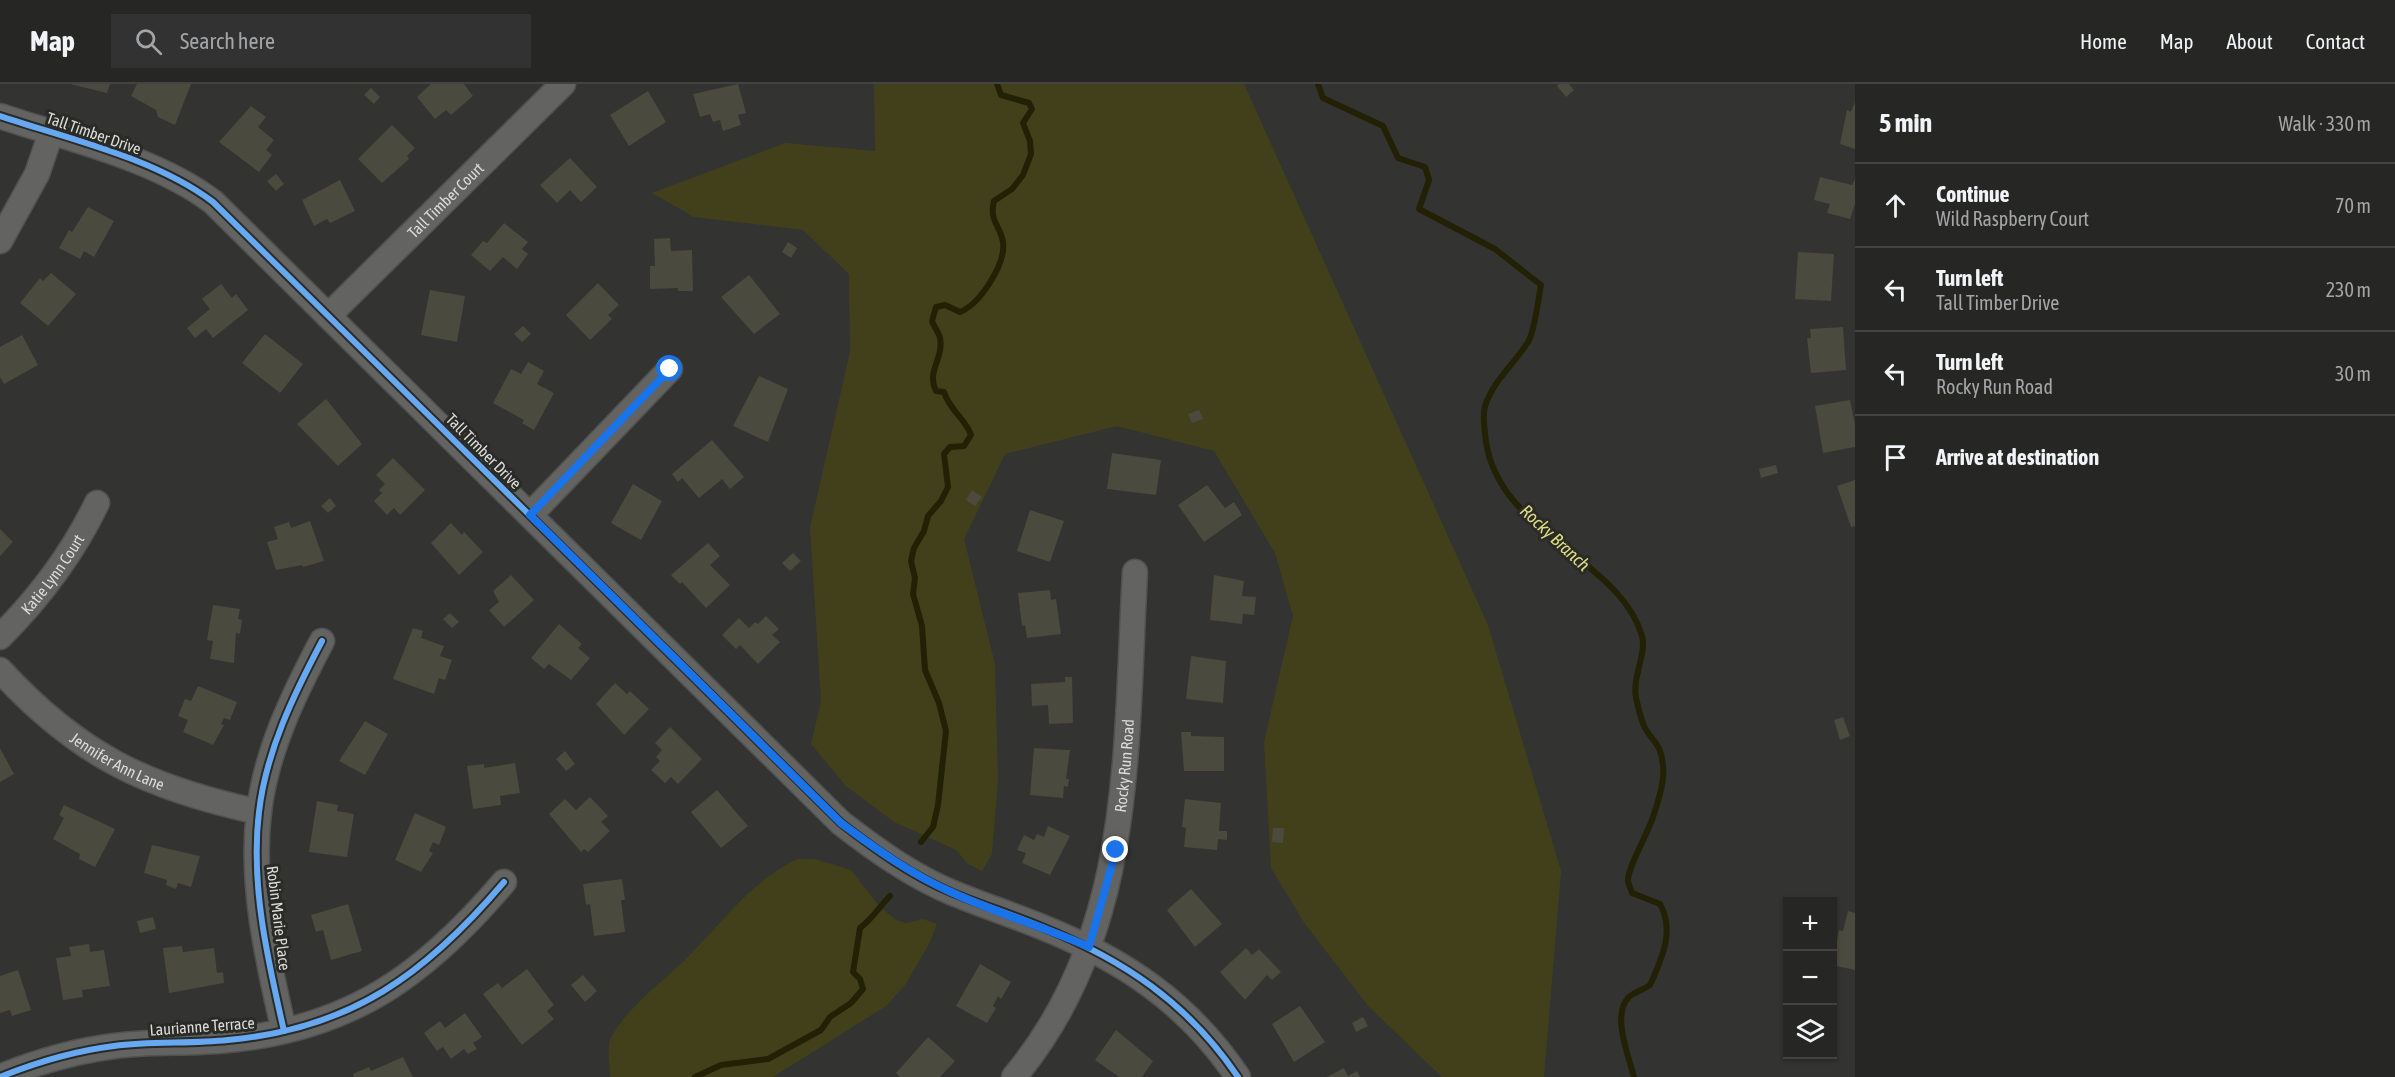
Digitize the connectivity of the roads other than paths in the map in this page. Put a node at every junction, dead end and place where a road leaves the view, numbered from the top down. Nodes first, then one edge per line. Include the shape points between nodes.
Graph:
1 (563, 84) edge
2 (0, 116) edge
3 (51, 133) junction
4 (0, 241) edge
5 (328, 316) junction
6 (670, 369) dead end
7 (97, 503) dead end
8 (530, 515) junction
9 (1135, 572) dead end
10 (0, 638) edge
11 (322, 640) dead end
12 (0, 670) edge
13 (258, 812) junction
14 (504, 882) dead end
15 (1089, 947) junction
16 (284, 1031) junction
17 (0, 1077) edge
18 (1014, 1077) edge
19 (1238, 1077) edge

1 - 5 street, Tall Timber Court
2 - 3 street, Tall Timber Drive
3 - 4 street via 37,174
3 - 5 street, Tall Timber Drive via 164,171 192,186
5 - 8 street, Tall Timber Drive
6 - 8 street
7 - 10 street, Katie Lynn Court via 57,573
8 - 15 street, Tall Timber Drive via 841,823 878,851 952,893
9 - 15 street, Rocky Run Road via 1116,850
11 - 13 street, Robin Marie Place via 286,715
12 - 13 street, Jennifer Ann Lane via 55,723 120,768 211,802
13 - 16 street, Robin Marie Place via 260,900 269,966
14 - 16 street, Laurianne Terrace via 459,933 394,986 322,1019
15 - 18 street, Rocky Run Road via 1052,1024
15 - 19 street, Tall Timber Drive via 1165,994 1200,1028
16 - 17 street, Laurianne Terrace via 228,1040 94,1049

